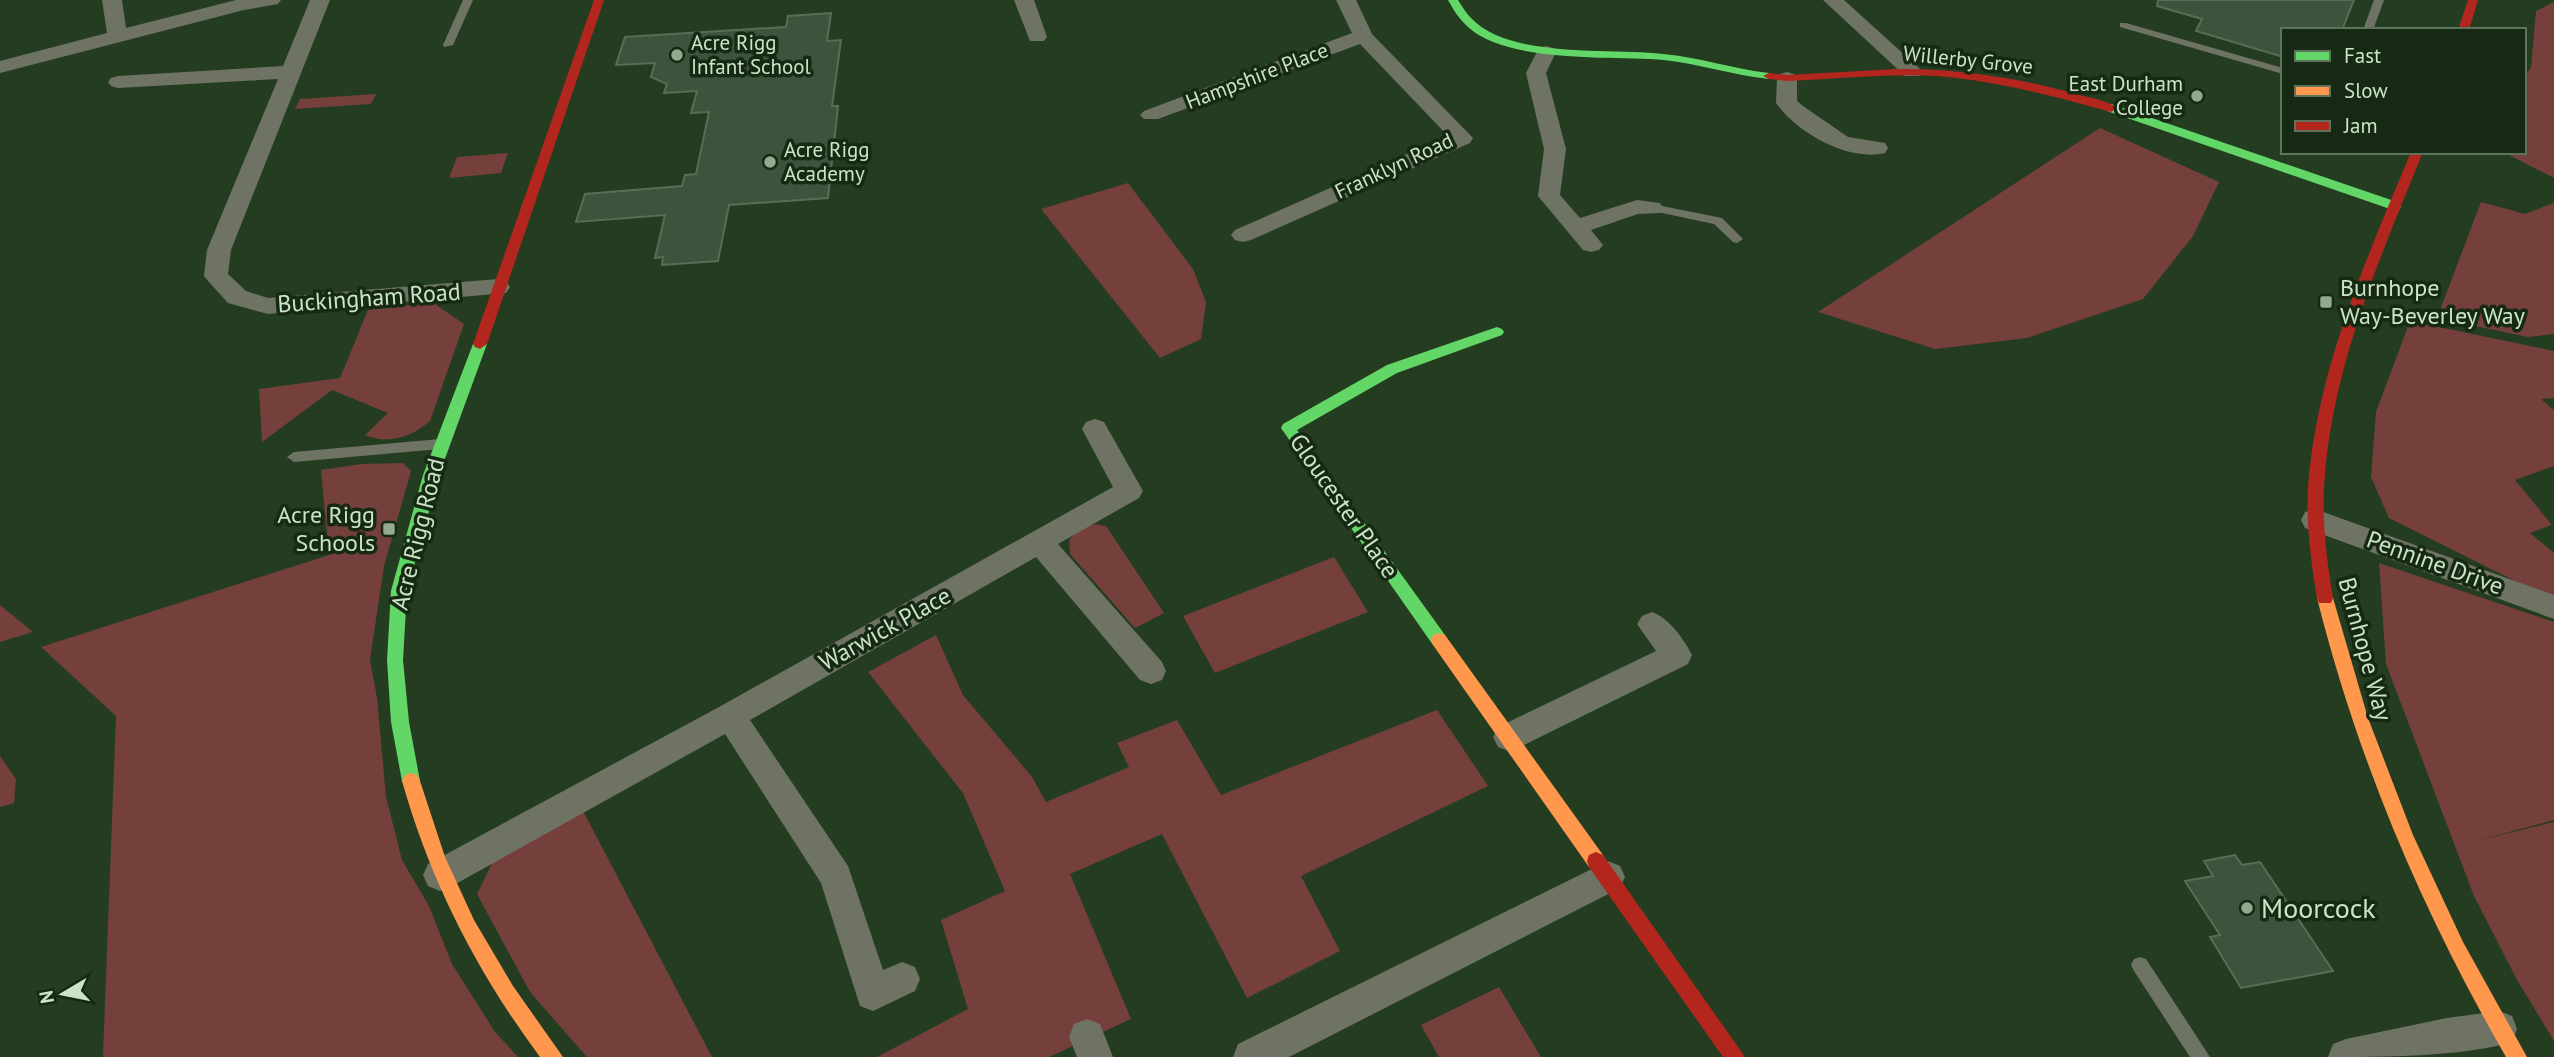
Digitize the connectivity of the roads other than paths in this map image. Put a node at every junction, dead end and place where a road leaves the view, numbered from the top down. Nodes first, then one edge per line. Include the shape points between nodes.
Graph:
1 (113, 0) edge
2 (271, 0) edge
3 (320, 0) edge
4 (468, 0) edge
5 (599, 0) edge
6 (1024, 0) edge
7 (1346, 0) edge
8 (1453, 0) edge
9 (1833, 0) edge
10 (2379, 0) edge
11 (2473, 0) edge
12 (2123, 25) dead end
13 (2369, 28) edge
14 (2464, 28) edge
15 (1363, 36) junction
16 (117, 37) junction
17 (1037, 37) dead end
18 (448, 45) dead end
19 (1546, 52) junction
20 (0, 67) edge
21 (2281, 70) edge
22 (291, 72) junction
23 (1912, 72) junction
24 (1787, 78) junction
25 (118, 82) dead end
26 (1151, 115) dead end
27 (1877, 148) dead end
28 (2416, 154) edge
29 (2395, 206) junction
30 (1652, 208) joint
31 (1576, 227) junction
32 (1243, 235) dead end
33 (1737, 239) dead end
34 (1591, 245) dead end
35 (498, 288) junction
36 (1497, 332) dead end
37 (1095, 429) dead end
38 (440, 444) junction
39 (294, 457) dead end
40 (2315, 520) junction
41 (1039, 541) junction
42 (2554, 607) edge
43 (1652, 624) dead end
44 (1151, 671) dead end
45 (730, 716) junction
46 (1509, 737) junction
47 (440, 875) junction
48 (1608, 877) junction
49 (2140, 965) dead end
50 (902, 979) dead end
51 (2508, 1043) edge
52 (553, 1057) edge
53 (1251, 1057) edge
54 (1735, 1057) edge
55 (2201, 1057) edge
56 (2346, 1057) edge

1 - 16 street
2 - 16 street
3 - 22 street, Buckingham Road
4 - 18 lane
5 - 35 street, Acre Rigg Road
6 - 17 street
7 - 15 street, Franklyn Road
8 - 19 street, Willerby Grove via 1458,12 1493,38
9 - 23 street
10 - 13 lane
11 - 14 street
12 - 21 lane
15 - 26 street, Hampshire Place
15 - 32 street, Franklyn Road via 1462,138
16 - 20 street
19 - 24 street, Willerby Grove via 1665,57
19 - 31 street via 1536,73 1555,149 1549,196
22 - 25 street
22 - 35 street, Buckingham Road via 219,250 216,276 237,297 268,306
23 - 24 street, Willerby Grove
23 - 29 street, Willerby Grove via 2048,90 2096,103
24 - 27 street via 1786,103 1818,130 1863,150
28 - 29 street, Burnhope Way
29 - 40 street, Burnhope Way via 2335,382 2320,449
30 - 31 street via 1637,207
30 - 33 lane via 1718,221
31 - 34 street
35 - 38 street, Acre Rigg Road
36 - 46 street, Gloucester Place via 1392,369 1288,428
37 - 41 street, Warwick Place via 1129,491
38 - 39 lane
38 - 47 street, Acre Rigg Road via 398,594 395,684 404,759
40 - 42 street, Pennine Drive
40 - 51 street, Burnhope Way via 2324,602 2392,811 2435,909
41 - 44 street
41 - 45 street, Warwick Place
43 - 46 street via 1677,655
45 - 47 street, Warwick Place
45 - 50 street via 836,877 873,994
46 - 48 street, Gloucester Place
47 - 52 street, Acre Rigg Road via 488,970
48 - 53 street
48 - 54 street, Gloucester Place
49 - 55 lane
51 - 56 street via 2447,1036

